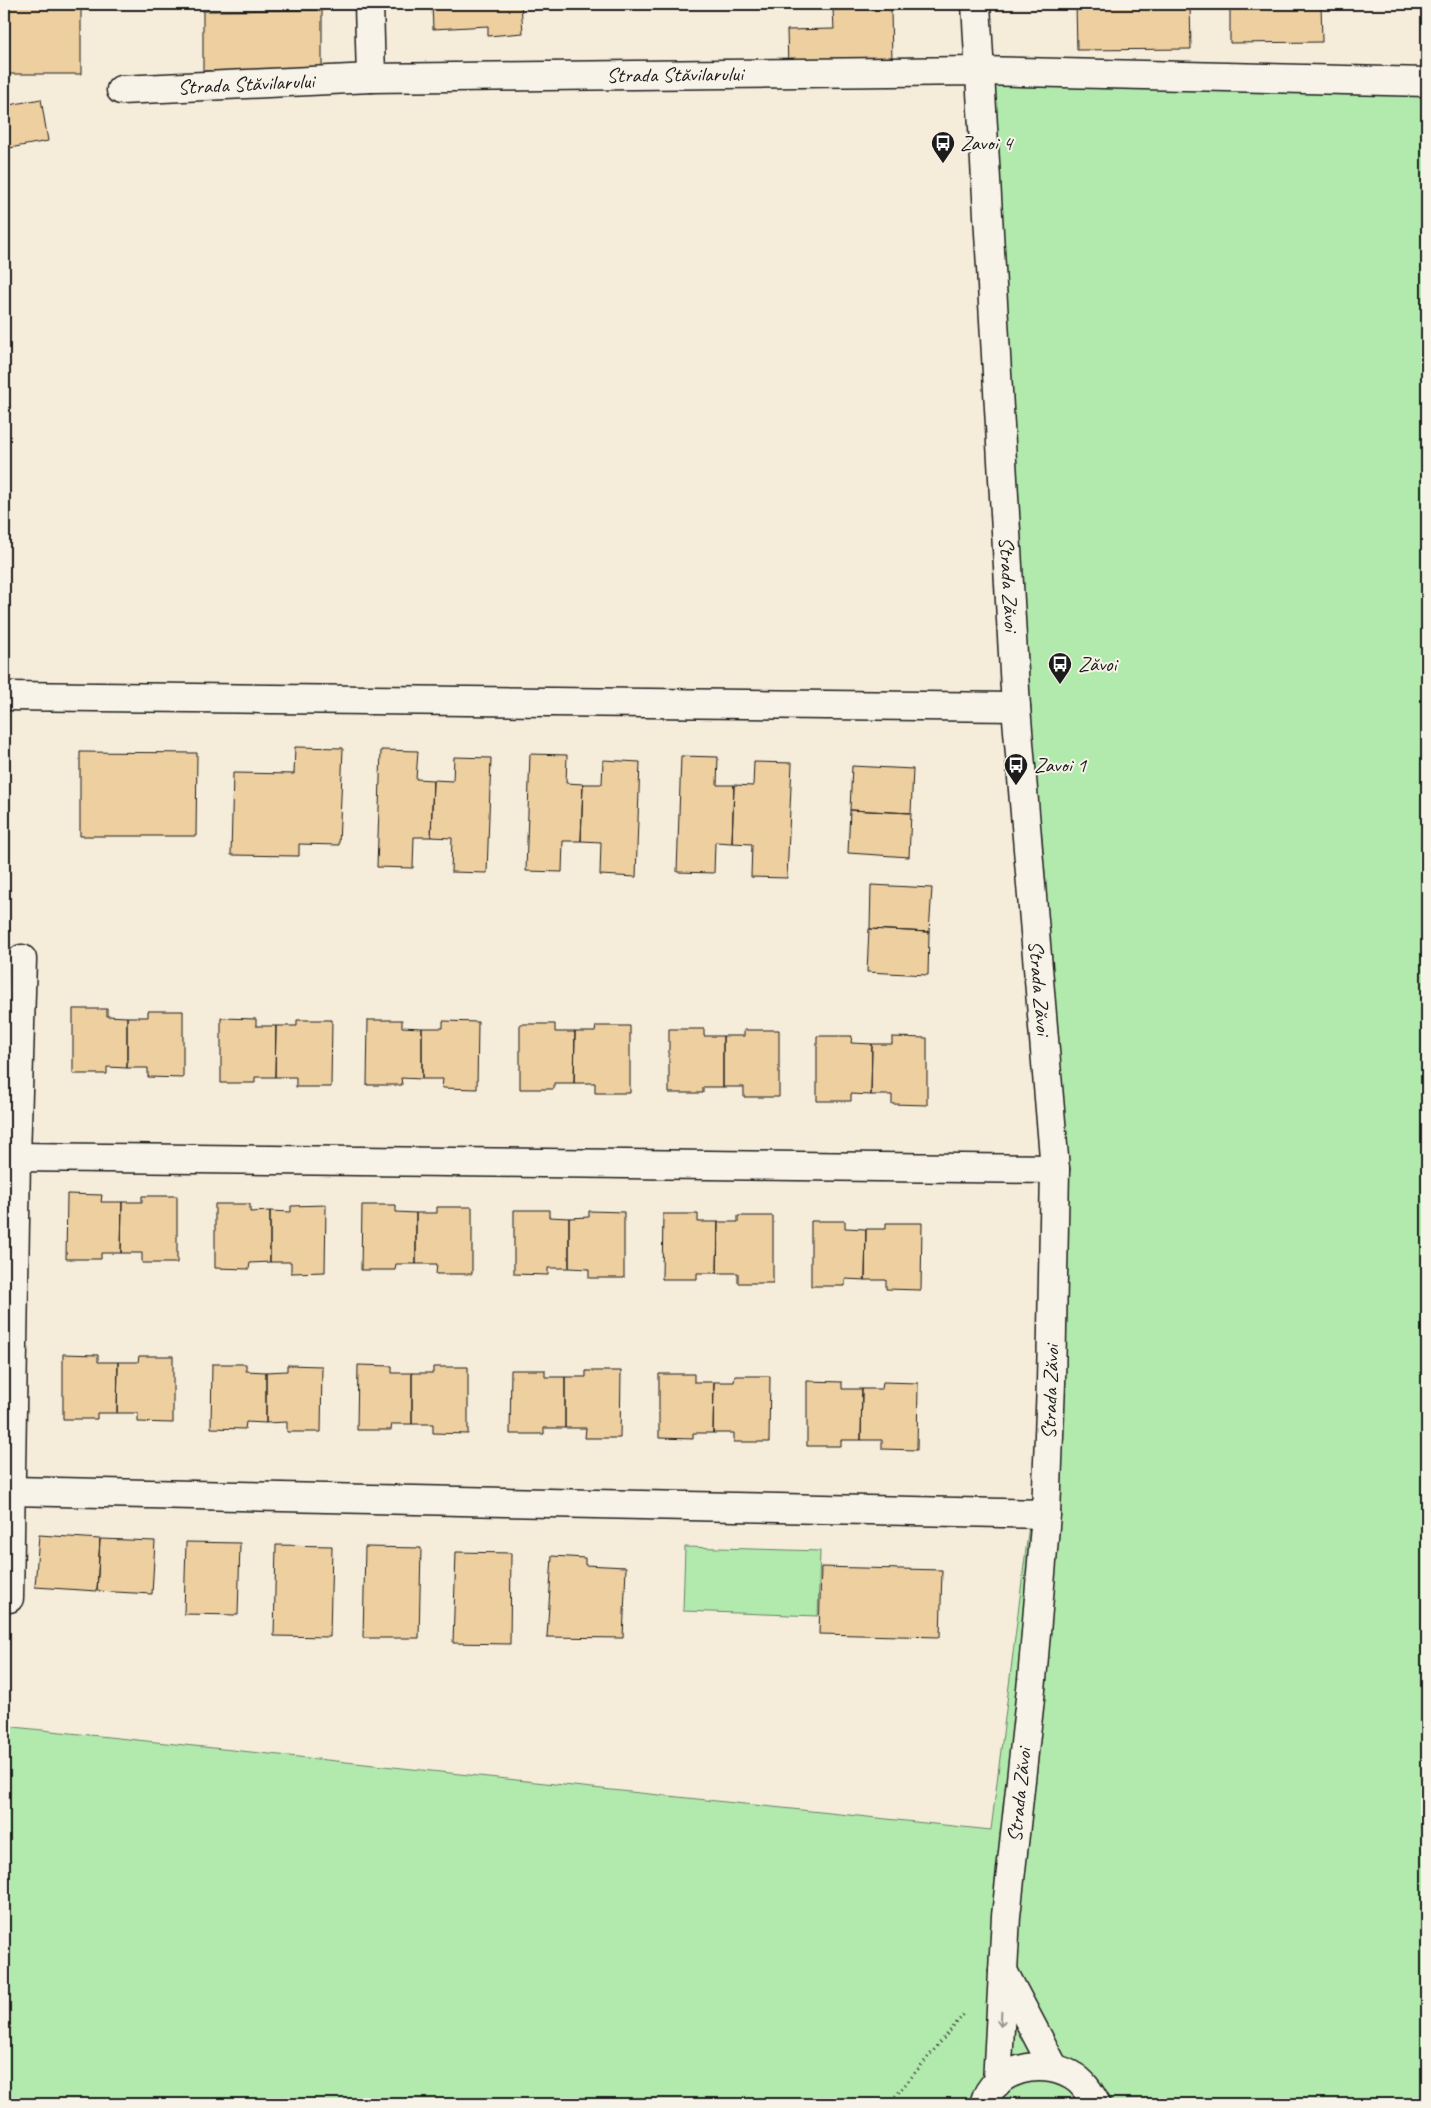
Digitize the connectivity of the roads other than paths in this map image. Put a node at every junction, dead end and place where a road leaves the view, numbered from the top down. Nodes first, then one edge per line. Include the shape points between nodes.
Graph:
1 (369, 4) edge
2 (976, 4) edge
3 (979, 71) junction
4 (371, 78) junction
5 (1427, 82) edge
6 (120, 90) dead end
7 (4, 696) edge
8 (1016, 707) junction
9 (22, 959) dead end
10 (16, 1157) junction
11 (1055, 1169) junction
12 (11, 1491) junction
13 (1046, 1514) junction
14 (9, 1598) dead end
15 (1004, 1971) junction
16 (1054, 2068) junction
17 (990, 2094) edge
18 (1096, 2104) edge

1 - 4 street
2 - 3 street, Strada Zăvoi
3 - 4 street, Strada Stăvilarului
3 - 5 street, Strada Stăvilarului
3 - 8 street, Strada Zăvoi
4 - 6 street, Strada Stăvilarului
7 - 8 street
8 - 11 street, Strada Zăvoi
9 - 10 street
10 - 11 street
10 - 12 street
11 - 13 street, Strada Zăvoi
12 - 13 street
12 - 14 street
13 - 15 street, Strada Zăvoi via 1032,1680 1006,1916
15 - 16 street, Strada Zăvoi
15 -> 17 street, Strada Zăvoi
16 - 17 street, Strada Zăvoi via 1034,2066 1014,2071
16 - 18 street, Strada Zăvoi via 1073,2075

